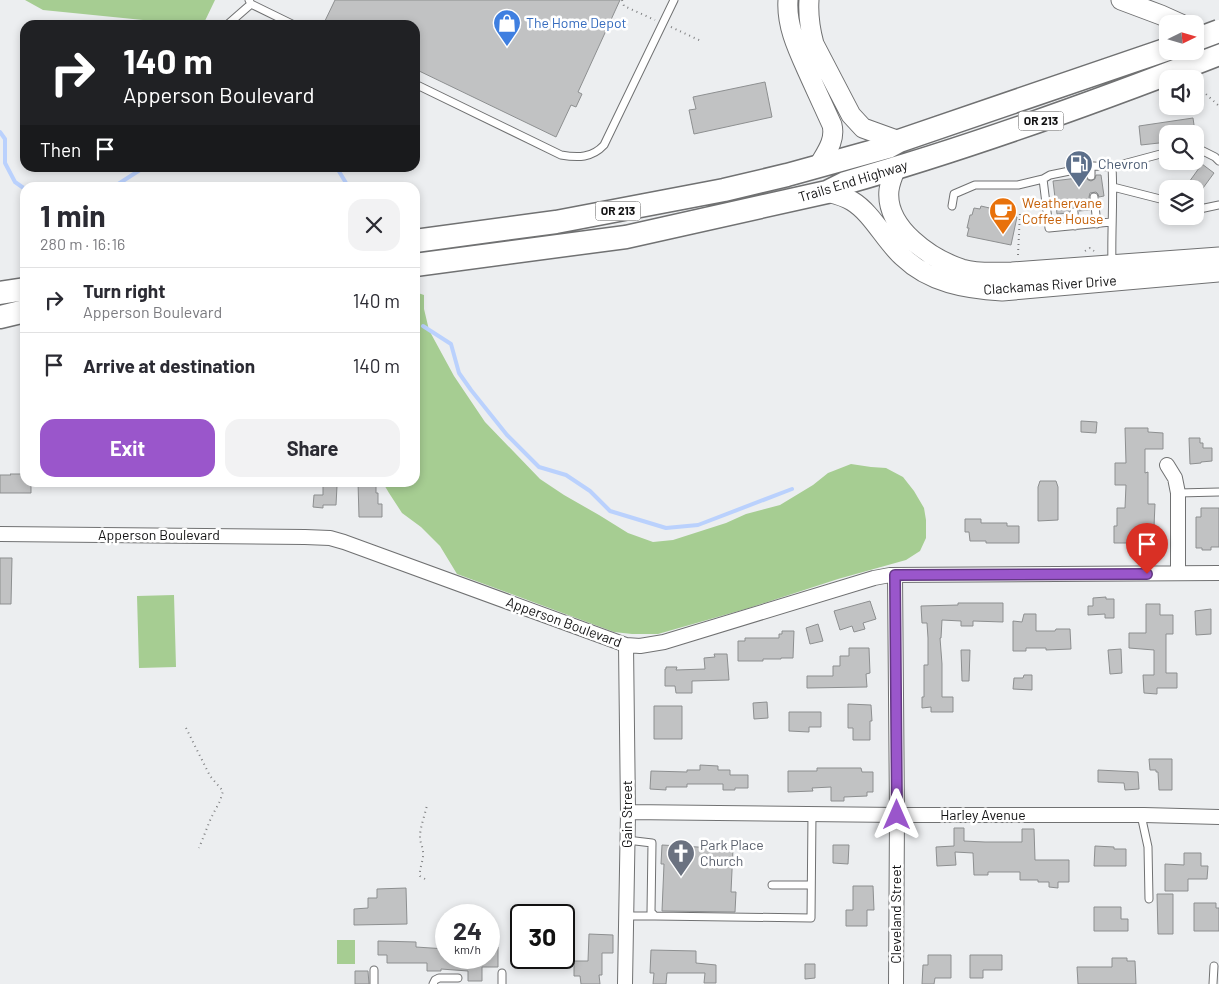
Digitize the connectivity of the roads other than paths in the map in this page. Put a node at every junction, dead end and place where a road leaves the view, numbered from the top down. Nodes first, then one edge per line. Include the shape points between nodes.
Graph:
1 (674, 0) edge
2 (788, 0) edge
3 (809, 0) edge
4 (1121, 0) edge
5 (250, 2) edge
6 (1161, 15) edge
7 (232, 20) edge
8 (284, 20) edge
9 (1219, 31) edge
10 (1204, 37) edge
11 (1204, 39) edge
12 (1219, 50) edge
13 (1159, 52) edge
14 (1219, 54) edge
15 (1198, 70) edge
16 (420, 86) edge
17 (1159, 86) edge
18 (899, 141) junction
19 (1204, 152) edge
20 (1159, 154) edge
21 (1219, 161) edge
22 (818, 167) junction
23 (1090, 167) junction
24 (1112, 167) junction
25 (896, 168) junction
26 (1092, 176) dead end
27 (1043, 179) junction
28 (1113, 187) junction
29 (827, 192) junction
30 (1094, 197) dead end
31 (1159, 199) edge
32 (1219, 205) edge
33 (952, 206) dead end
34 (1204, 208) edge
35 (1074, 212) dead end
36 (1111, 222) junction
37 (1097, 224) junction
38 (1075, 226) junction
39 (420, 240) edge
40 (1219, 257) edge
41 (420, 264) edge
42 (1112, 265) junction
43 (1219, 272) edge
44 (20, 290) edge
45 (0, 293) edge
46 (20, 312) edge
47 (0, 317) edge
48 (1167, 465) dead end
49 (1178, 492) junction
50 (1219, 492) edge
51 (0, 534) edge
52 (1178, 574) junction
53 (1219, 574) edge
54 (895, 575) junction
55 (626, 645) junction
56 (628, 812) junction
57 (812, 814) junction
58 (897, 815) junction
59 (1141, 815) junction
60 (1219, 817) edge
61 (627, 840) junction
62 (772, 885) dead end
63 (811, 885) junction
64 (1149, 899) dead end
65 (626, 916) junction
66 (655, 916) junction
67 (1214, 966) dead end
68 (374, 970) dead end
69 (502, 973) dead end
70 (458, 978) dead end
71 (374, 984) edge
72 (433, 984) edge
73 (502, 984) edge
74 (625, 984) edge
75 (896, 984) edge
76 (1213, 984) edge

1 - 16 lane via 604,145 592,154 561,155
2 - 22 main road via 791,29 834,132
3 - 18 main road via 814,44 851,115 863,128
4 - 6 main road
5 - 7 lane
5 - 8 lane
9 - 10 highway, bridge
11 - 12 main road
13 - 18 highway, Trails End Highway / OR 213
14 - 15 highway, Trails End Highway / OR 213
17 - 25 highway, Trails End Highway / OR 213
18 - 22 highway, Trails End Highway / OR 213
19 - 21 lane
20 - 24 lane
22 - 39 highway, Trails End Highway / OR 213 via 724,190 565,220
23 - 24 lane
23 - 26 lane
23 - 27 lane via 1070,175 1050,175
24 - 28 lane
25 - 29 highway, Trails End Highway / OR 213 via 844,183
25 - 42 main road, Clackamas River Drive via 889,191 892,211 901,229 930,254 946,262 982,273
27 - 33 lane via 1018,185 975,185 954,194
27 - 38 lane via 1048,228
28 - 31 lane
28 - 36 lane
29 - 41 highway, Trails End Highway / OR 213 via 626,237
29 - 42 main road, Clackamas River Drive via 842,196 860,207 903,258 918,269 955,285 1002,291
30 - 37 lane
32 - 34 lane
35 - 38 lane
36 - 37 lane
36 - 42 lane
37 - 38 lane
40 - 42 main road, Clackamas River Drive
42 - 43 main road, Clackamas River Drive
44 - 45 highway
46 - 47 highway
48 - 49 street via 1175,478
49 - 50 lane
49 - 52 street
51 - 55 street, Apperson Boulevard via 330,538
52 - 53 street, Apperson Boulevard
52 - 54 street, Apperson Boulevard
54 - 55 street, Apperson Boulevard via 874,578 664,642
54 - 58 street, Cleveland Street
55 - 56 street, Gain Street
56 - 57 street, Harley Avenue
56 - 61 street, Gain Street
57 - 58 street, Harley Avenue
57 - 63 lane
58 - 59 street, Harley Avenue
58 - 75 street, Cleveland Street
59 - 60 street, Harley Avenue
59 - 64 lane via 1148,847
61 - 65 street, Gain Street
61 - 66 lane via 652,843 651,912
62 - 63 lane
63 - 66 lane via 811,918
65 - 66 lane
65 - 74 street, Gain Street
67 - 76 lane
68 - 71 lane
69 - 73 lane
70 - 72 lane via 439,978

